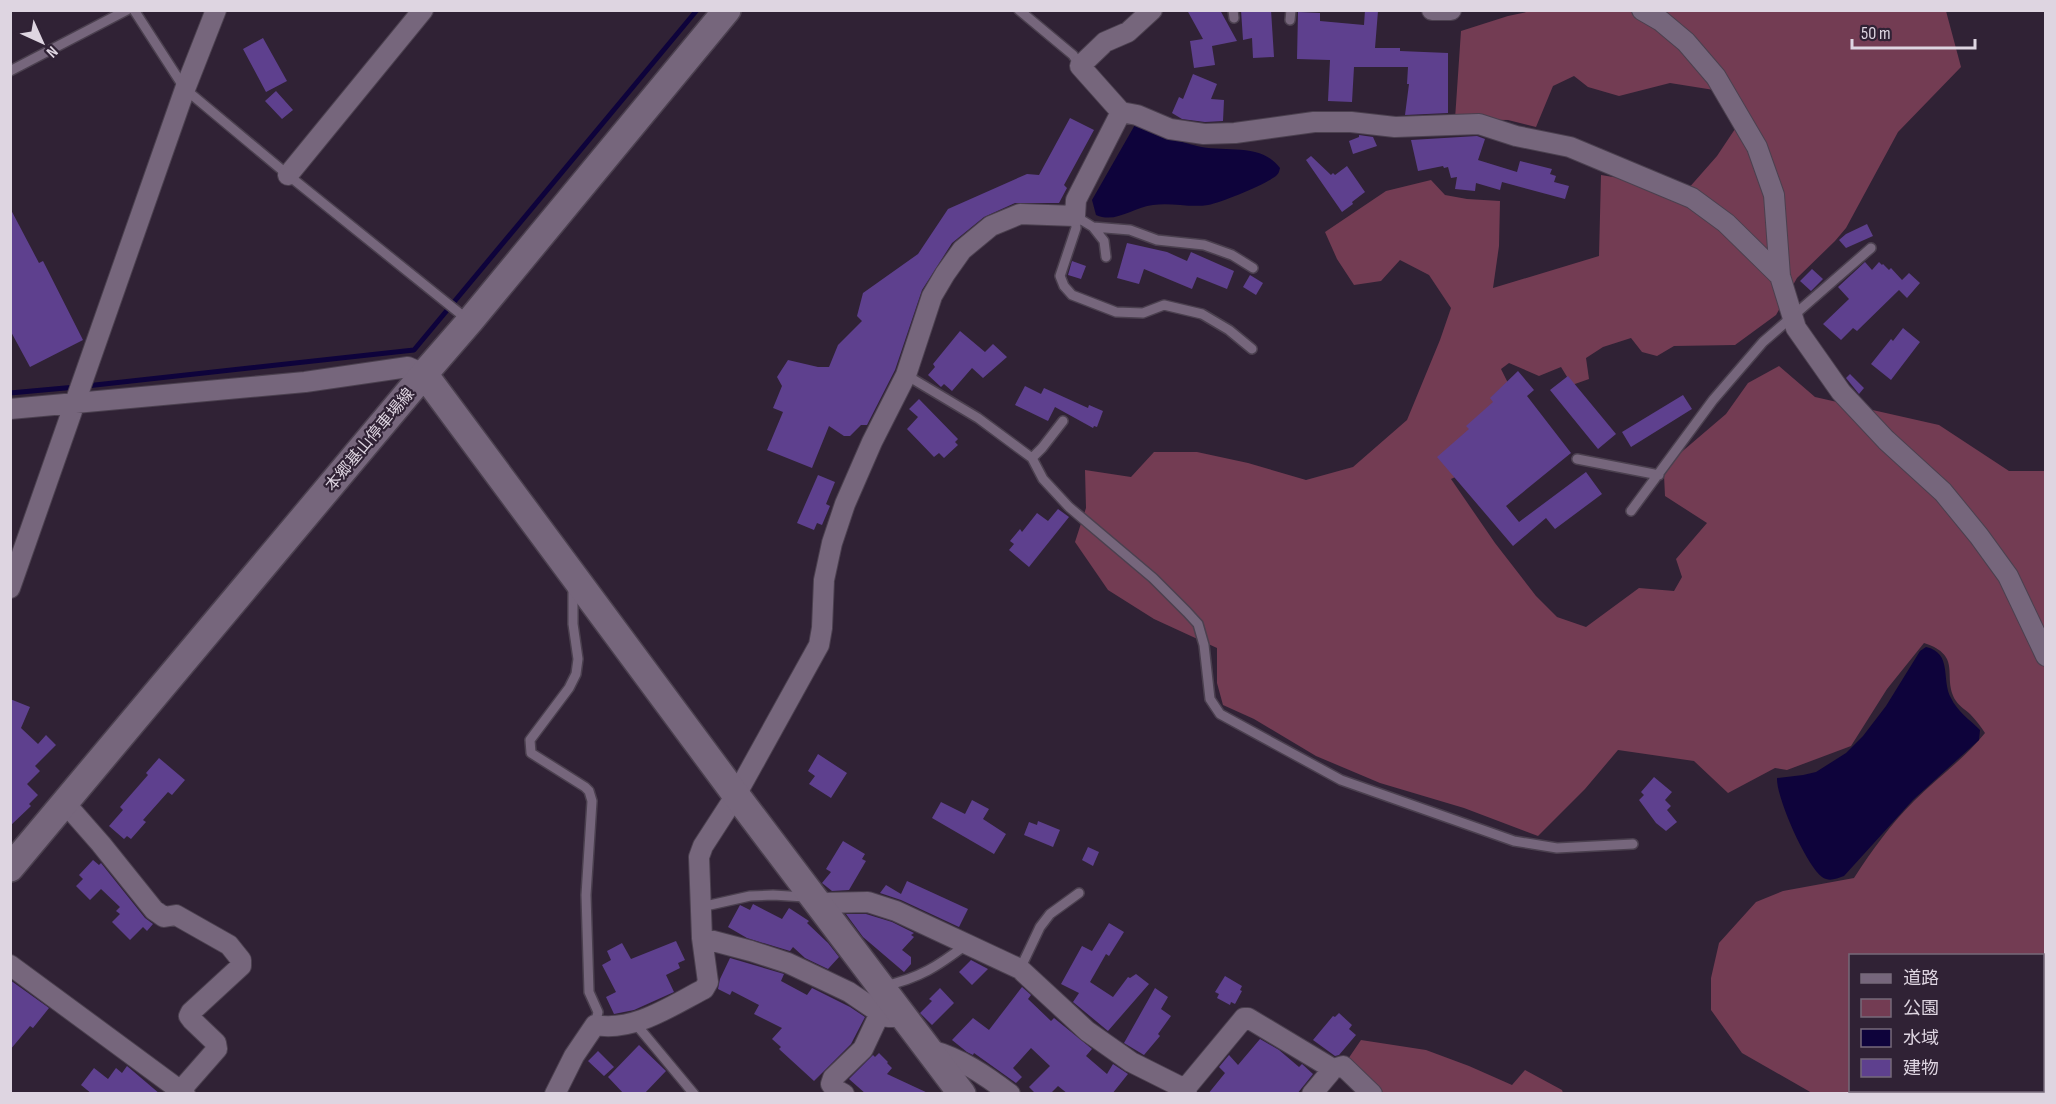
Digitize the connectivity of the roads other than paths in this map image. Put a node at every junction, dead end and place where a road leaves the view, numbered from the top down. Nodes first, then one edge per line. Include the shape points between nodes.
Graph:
1 (128, 10) edge
2 (134, 10) edge
3 (216, 10) edge
4 (423, 10) edge
5 (727, 10) edge
6 (1019, 10) edge
7 (1138, 10) edge
8 (1152, 10) edge
9 (1432, 10) edge
10 (1451, 10) edge
11 (1642, 10) edge
12 (1105, 42) junction
13 (1080, 66) junction
14 (10, 71) edge
15 (186, 89) junction
16 (1121, 112) junction
17 (288, 175) junction
18 (1076, 216) junction
19 (1093, 227) junction
20 (1871, 248) dead end
21 (1106, 257) dead end
22 (1252, 268) dead end
23 (1780, 276) junction
24 (1793, 317) junction
25 (470, 321) junction
26 (1252, 349) dead end
27 (424, 374) junction
28 (906, 375) junction
29 (76, 401) junction
30 (10, 409) edge
31 (1063, 421) dead end
32 (1032, 458) junction
33 (1576, 459) dead end
34 (1659, 475) junction
35 (1631, 510) dead end
36 (575, 577) junction
37 (10, 588) edge
38 (2046, 656) edge
39 (736, 795) junction
40 (65, 803) junction
41 (1633, 844) dead end
42 (10, 868) edge
43 (1079, 893) dead end
44 (817, 900) junction
45 (701, 907) junction
46 (702, 938) junction
47 (967, 944) junction
48 (10, 965) edge
49 (1020, 969) junction
50 (889, 1006) junction
51 (635, 1023) junction
52 (596, 1025) junction
53 (930, 1050) junction
54 (1333, 1069) junction
55 (955, 1090) edge
56 (1186, 1091) edge
57 (182, 1092) edge
58 (555, 1094) edge
59 (694, 1094) edge
60 (844, 1094) edge
61 (1010, 1094) edge
62 (1312, 1094) edge
63 (1372, 1094) edge

1 - 14 lane
2 - 15 lane
3 - 15 street
4 - 17 street
5 - 25 main road, 本郷基山停車場線
6 - 13 lane via 1073,55
7 - 12 street
8 - 12 street via 1128,32
9 - 10 street
11 - 23 street via 1686,42 1716,77 1758,147 1774,195
12 - 13 street
13 - 16 street
15 - 17 lane
15 - 29 street
16 - 18 street via 1076,200
16 - 23 street via 1170,129 1204,134 1314,122 1395,127 1479,124 1570,147 1692,198 1726,223
17 - 25 lane
18 - 19 lane
18 - 26 lane via 1076,228 1060,276 1072,295 1116,312 1143,313 1164,305 1202,314
18 - 28 street via 1020,214 991,226 962,250 932,296
19 - 21 lane via 1104,241
19 - 22 lane via 1204,245 1232,255
20 - 24 lane
23 - 24 street
24 - 34 lane via 1763,342 1713,400
24 - 38 street via 1796,328 1841,392 1943,492 1979,536 2008,576
25 - 27 main road, 本郷基山停車場線
27 - 29 street via 408,367 305,381
27 - 36 main road
27 - 40 main road, 本郷基山停車場線
28 - 32 lane via 978,418
28 - 39 street via 872,442 832,543 824,580 819,645
29 - 30 street
29 - 37 street
31 - 32 lane
32 - 41 lane via 1043,479 1069,507 1153,578 1198,624 1210,699 1220,714 1341,780 1514,841 1557,848
33 - 34 lane
34 - 35 lane
36 - 39 main road
36 - 52 lane via 576,674 530,740 531,753 585,787 592,801 586,895 589,993 598,1012
39 - 44 main road
39 - 45 street via 699,857
40 - 42 main road, 本郷基山停車場線
40 - 57 street via 154,910 164,917 176,915 229,945 241,960 241,966 189,1016 218,1049
43 - 49 lane via 1050,914
44 - 45 lane via 750,896
44 - 47 street via 868,902
44 - 50 main road
45 - 46 street
46 - 50 street via 788,963
46 - 51 street via 708,982 704,989
47 - 49 street
47 - 50 lane via 937,967 908,981
48 - 57 street
49 - 56 street via 1087,1031 1131,1062
50 - 53 main road
50 - 60 street via 863,1049 833,1078 831,1084
51 - 52 street via 612,1028
51 - 59 lane
52 - 58 street via 574,1056
53 - 55 main road
53 - 61 street via 965,1064
54 - 56 street via 1244,1018
54 - 62 street
54 - 63 street via 1343,1066

